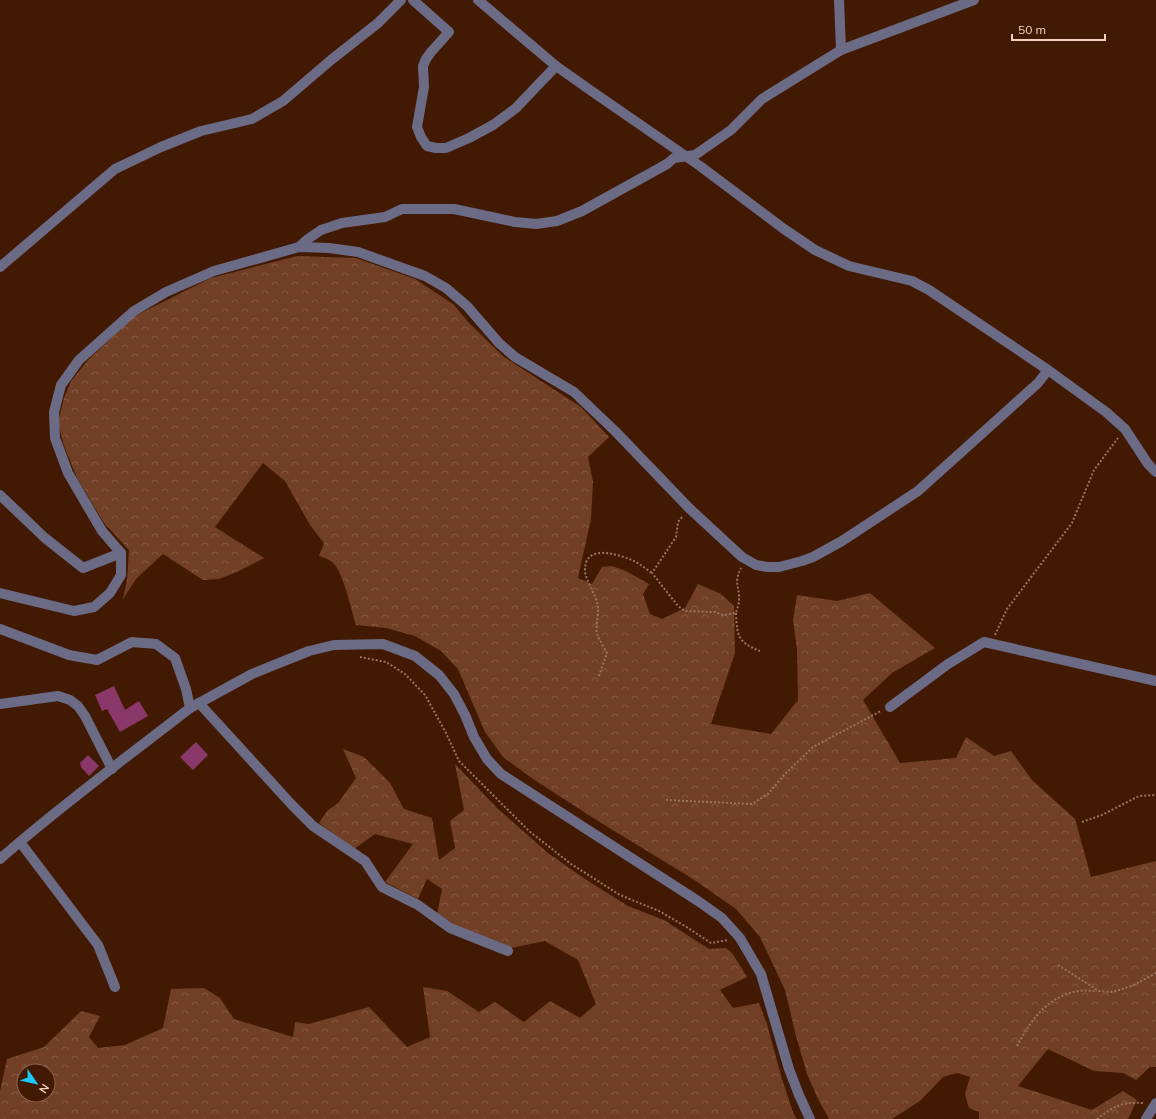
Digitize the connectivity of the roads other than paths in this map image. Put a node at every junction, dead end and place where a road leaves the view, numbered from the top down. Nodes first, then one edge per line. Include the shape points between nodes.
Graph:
1 (401, 0) edge
2 (413, 0) edge
3 (478, 0) edge
4 (839, 0) edge
5 (974, 0) edge
6 (841, 50) junction
7 (556, 66) junction
8 (685, 156) junction
9 (299, 247) junction
10 (0, 268) edge
11 (1048, 370) junction
12 (1156, 472) edge
13 (0, 495) edge
14 (121, 553) junction
15 (0, 593) edge
16 (0, 629) edge
17 (1156, 681) edge
18 (199, 703) junction
19 (0, 704) edge
20 (890, 707) road end
21 (190, 708) junction
22 (112, 769) junction
23 (20, 842) junction
24 (0, 859) edge
25 (508, 951) dead end
26 (115, 987) dead end
27 (1155, 1104) edge
28 (810, 1119) edge
29 (1146, 1119) edge

1 - 10 street via 378,23 307,82 252,119 201,131 115,169
2 - 7 street via 449,32 430,52 423,66 424,87 417,127 427,146 446,148 493,125 516,108
3 - 7 street
4 - 6 street
5 - 6 street
6 - 8 street via 762,99 731,130 704,149 695,155
7 - 8 street
8 - 9 street via 674,158 582,211 557,221 536,224 515,222 454,208 402,208 385,217 342,223 322,230
8 - 11 street via 815,250 849,266 912,281
9 - 11 street via 358,252 426,276 446,288 467,306 515,357 574,392 689,508 742,557 756,565 767,567 779,567 813,557 842,542 918,491 1038,383
9 - 14 street via 214,272 166,292 134,311 79,360 61,385 54,412 55,438 68,473 102,531
11 - 12 street via 1125,429
13 - 14 street via 45,538 83,568
14 - 15 street via 121,575 110,593 94,607 74,611
16 - 21 street via 69,656 97,660 132,642 156,644 175,658
17 - 20 street via 984,642 948,664
18 - 21 street
18 - 25 street via 313,826 365,861 382,887 418,905 450,928
18 - 28 street via 252,674 310,651 334,645 383,644 415,656 439,674 454,694 474,737 487,759 501,774 698,901 722,918 740,938 761,974 790,1069
19 - 22 street via 58,696 70,700 85,716
21 - 22 street
22 - 23 street
23 - 24 street
23 - 26 street via 98,945
27 - 29 street

